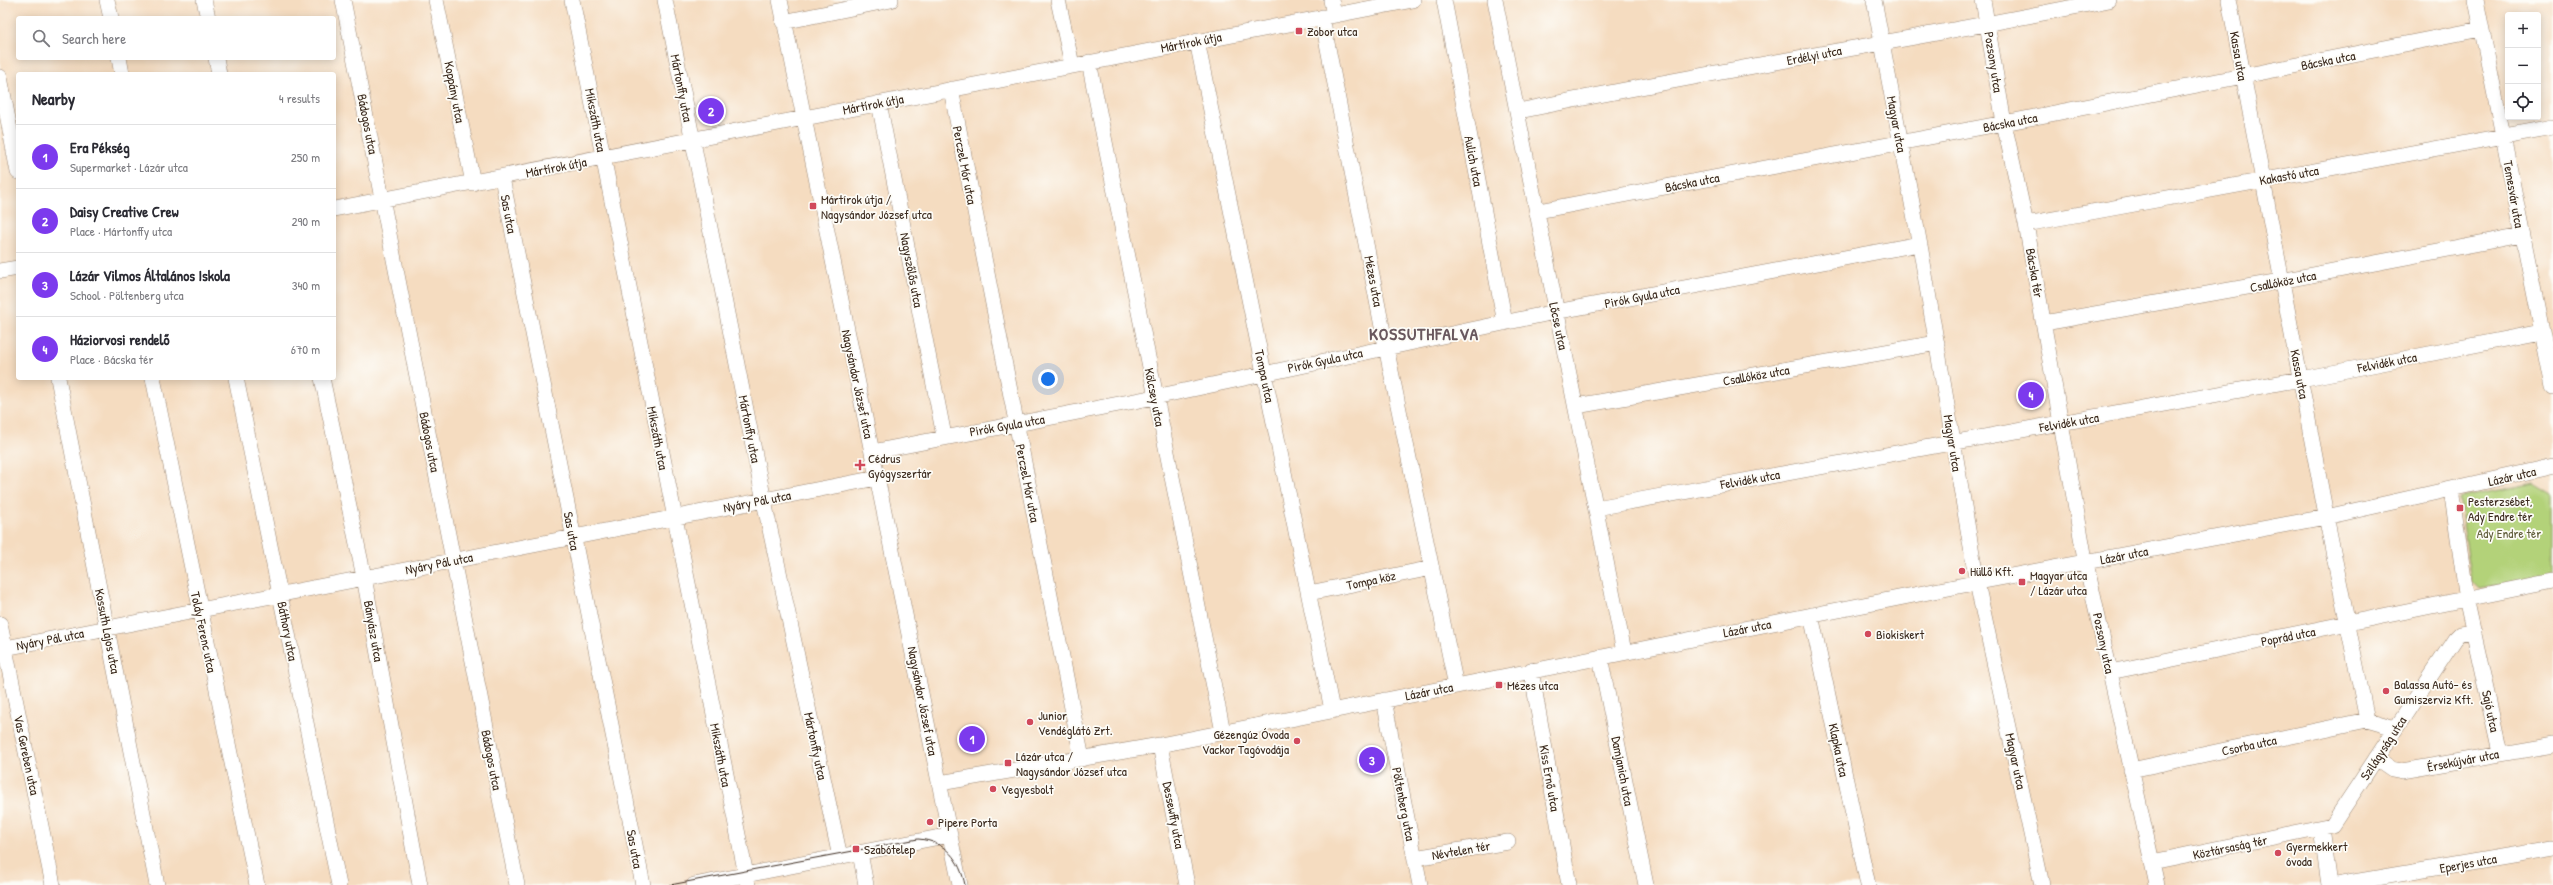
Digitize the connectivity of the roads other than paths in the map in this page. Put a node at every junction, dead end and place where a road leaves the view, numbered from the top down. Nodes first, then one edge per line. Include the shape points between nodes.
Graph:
1 (107, 0) edge
2 (204, 0) edge
3 (343, 0) edge
4 (436, 0) edge
5 (572, 0) edge
6 (665, 0) edge
7 (780, 0) edge
8 (891, 0) edge
9 (1058, 0) edge
10 (1331, 0) edge
11 (1413, 0) edge
12 (1444, 0) edge
13 (1495, 0) edge
14 (1874, 0) edge
15 (1983, 0) edge
16 (2109, 0) edge
17 (2229, 0) edge
18 (2476, 0) edge
19 (111, 16) edge
20 (208, 16) edge
21 (1328, 16) junction
22 (783, 22) junction
23 (1988, 25) junction
24 (2481, 29) junction
25 (1198, 42) junction
26 (1881, 43) junction
27 (119, 60) edge
28 (216, 60) edge
29 (1089, 62) junction
30 (1072, 65) junction
31 (122, 72) edge
32 (219, 72) edge
33 (0, 77) edge
34 (2243, 77) junction
35 (951, 89) junction
36 (879, 103) junction
37 (1519, 111) junction
38 (804, 118) junction
39 (2004, 123) junction
40 (2553, 127) edge
41 (2504, 137) junction
42 (692, 140) junction
43 (1900, 143) junction
44 (604, 158) junction
45 (16, 161) edge
46 (502, 178) junction
47 (2263, 179) junction
48 (473, 183) junction
49 (384, 200) junction
50 (336, 209) edge
51 (1538, 211) junction
52 (2026, 224) junction
53 (2522, 235) junction
54 (1919, 244) junction
55 (16, 268) edge
56 (0, 271) edge
57 (2282, 281) junction
58 (1555, 312) junction
59 (1505, 323) junction
60 (2044, 323) junction
61 (2541, 332) junction
62 (1937, 343) junction
63 (1386, 347) junction
64 (1264, 373) junction
65 (2301, 379) junction
66 (58, 380) edge
67 (153, 380) edge
68 (236, 380) edge
69 (322, 380) edge
70 (2553, 387) edge
71 (1155, 397) junction
72 (1576, 406) junction
73 (2061, 423) junction
74 (1016, 424) junction
75 (944, 436) junction
76 (1952, 442) junction
77 (872, 452) junction
78 (2553, 466) edge
79 (2530, 471) junction
80 (878, 478) junction
81 (2553, 478) edge
82 (2451, 489) junction
83 (764, 500) junction
84 (1596, 508) junction
85 (2326, 517) junction
86 (674, 518) junction
87 (573, 536) junction
88 (452, 561) junction
89 (2086, 562) junction
90 (1432, 568) junction
91 (364, 577) junction
92 (2553, 581) edge
93 (1977, 583) junction
94 (1309, 593) junction
95 (281, 595) junction
96 (2466, 598) junction
97 (200, 610) junction
98 (1811, 616) junction
99 (0, 624) edge
100 (2349, 624) junction
101 (107, 628) junction
102 (2474, 632) junction
103 (2, 649) edge
104 (1624, 652) junction
105 (1600, 657) junction
106 (1531, 670) junction
107 (2110, 672) junction
108 (1456, 686) junction
109 (1384, 700) junction
110 (1332, 710) junction
111 (2367, 720) junction
112 (2395, 728) junction
113 (1223, 732) junction
114 (1160, 745) junction
115 (2553, 745) edge
116 (2500, 753) junction
117 (2376, 758) junction
118 (1082, 759) junction
119 (2131, 770) junction
120 (940, 783) junction
121 (2321, 828) junction
122 (950, 835) junction
123 (1508, 842) dead end
124 (2553, 848) edge
125 (860, 853) junction
126 (840, 857) junction
127 (1415, 858) junction
128 (2152, 862) junction
129 (747, 880) edge
130 (53, 885) edge
131 (157, 885) edge
132 (256, 885) edge
133 (339, 885) edge
134 (420, 885) edge
135 (516, 885) edge
136 (643, 885) edge
137 (694, 885) edge
138 (866, 885) edge
139 (960, 885) edge
140 (1187, 885) edge
141 (1420, 885) edge
142 (1569, 885) edge
143 (1646, 885) edge
144 (1868, 885) edge
145 (2042, 885) edge
146 (2157, 885) edge
147 (2329, 885) edge
148 (2336, 885) edge

1 - 19 street
2 - 20 street
3 - 49 street, Bádogos utca
4 - 48 street, Koppány utca
5 - 44 street, Mikszáth utca
6 - 42 street, Mártonffy utca
7 - 22 street, Nagysándor József utca
8 - 22 street
9 - 30 street
10 - 21 street
11 - 21 street, Mártírok útja
12 - 59 street, Aulich utca
13 - 37 street, Lőcse utca
14 - 26 street, Magyar utca
15 - 23 street, Pozsony utca
16 - 23 street, Erdélyi utca
17 - 34 street, Kassa utca
18 - 24 street, Temesvár utca
21 - 25 street, Mártírok útja
21 - 63 street, Mézes utca
22 - 38 street, Nagysándor József utca
23 - 26 street, Erdélyi utca
23 - 39 street, Pozsony utca
24 - 34 street, Bácska utca
24 - 41 street, Temesvár utca
25 - 29 street, Mártírok útja
25 - 64 street, Tompa utca
26 - 37 street, Erdélyi utca
26 - 43 street, Magyar utca
27 - 31 street
28 - 32 street
29 - 30 street, Mártírok útja
29 - 71 street, Kölcsey utca
30 - 35 street, Mártírok útja
33 - 45 street
34 - 39 street, Bácska utca
34 - 47 street, Kassa utca
35 - 36 street, Mártírok útja
35 - 74 street, Perczel Mór utca
36 - 38 street, Mártírok útja
36 - 75 street, Nagyszőlős utca
37 - 51 street, Lőcse utca
38 - 42 street, Mártírok útja
38 - 77 street, Nagysándor József utca
39 - 43 street, Bácska utca
39 - 52 street, Bácska tér
40 - 41 street, Kakastó utca
41 - 47 street, Kakastó utca
41 - 53 street, Temesvár utca
42 - 44 street, Mártírok útja
42 - 83 street, Mártonffy utca
43 - 51 street, Bácska utca
43 - 54 street, Magyar utca
44 - 46 street, Mártírok útja
44 - 86 street, Mikszáth utca
46 - 48 street, Mártírok útja
46 - 87 street, Sas utca
47 - 52 street, Kakastó utca
47 - 57 street, Kassa utca
48 - 49 street, Mártírok útja
49 - 50 street, Mártírok útja
49 - 88 street, Bádogos utca
51 - 58 street, Lőcse utca
52 - 60 street, Bácska tér
53 - 57 street, Csallóköz utca
53 - 61 street, Temesvár utca
54 - 58 street, Pirók Gyula utca
54 - 62 street, Magyar utca
55 - 56 street
57 - 60 street, Csallóköz utca
57 - 65 street, Kassa utca
58 - 59 street, Pirók Gyula utca
58 - 72 street, Lőcse utca
59 - 63 street, Pirók Gyula utca
60 - 73 street, Bácska tér
61 - 65 street, Felvidék utca
61 - 70 street, Temesvár utca
62 - 72 street, Csallóköz utca
62 - 76 street, Magyar utca
63 - 64 street, Pirók Gyula utca
63 - 90 street, Mézes utca
64 - 71 street, Pirók Gyula utca
64 - 94 street, Tompa utca
65 - 73 street, Felvidék utca
65 - 85 street, Kassa utca
66 - 101 street, Kossuth Lajos utca
67 - 97 street, Toldy Ferenc utca
68 - 95 street, Báthory utca
69 - 91 street, Bányász utca
71 - 74 street, Pirók Gyula utca
71 - 113 street, Kölcsey utca
72 - 84 street, Lőcse utca
73 - 76 street, Felvidék utca
73 - 89 street, Pozsony utca
74 - 75 street, Pirók Gyula utca
74 - 118 street, Perczel Mór utca
75 - 77 street, Pirók Gyula utca
76 - 84 street, Felvidék utca
76 - 93 street, Magyar utca
77 - 80 street, Nagysándor József utca
78 - 79 street, Lázár utca
79 - 81 street
79 - 82 street, Lázár utca
80 - 83 street, Nyáry Pál utca
80 - 120 street, Nagysándor József utca
82 - 85 street, Lázár utca
82 - 96 street
83 - 86 street, Nyáry Pál utca
83 - 126 street, Mártonffy utca
84 - 104 street, Lőcse utca
85 - 89 street, Lázár utca
85 - 100 street, Kassa utca
86 - 87 street, Nyáry Pál utca
86 - 129 street, Mikszáth utca
87 - 88 street, Nyáry Pál utca
87 - 136 street, Sas utca
88 - 91 street, Nyáry Pál utca
88 - 135 street, Bádogos utca
89 - 93 street, Lázár utca
89 - 107 street, Pozsony utca
90 - 94 street, Tompa köz
90 - 108 street, Mézes utca
91 - 95 street, Nyáry Pál utca
91 - 134 street, Bányász utca
92 - 96 street
93 - 98 street, Lázár utca
93 - 145 street, Magyar utca
94 - 110 street, Tompa utca
95 - 97 street, Nyáry Pál utca
95 - 133 street, Báthory utca
96 - 100 street, Poprád utca
96 - 102 street, Sajó utca
97 - 101 street, Nyáry Pál utca
97 - 132 street, Toldy Ferenc utca
98 - 104 street, Lázár utca
98 - 144 street, Klapka utca
99 - 103 street, Vas Gereben utca
100 - 107 street, Poprád utca
100 - 111 street, Kassa utca
101 - 103 street, Nyáry Pál utca
101 - 131 street, Kossuth Lajos utca
102 - 112 street, Szilágyság utca via 2460,634 2455,639
102 - 116 street, Sajó utca
103 - 130 street, Vas Gereben utca
104 - 105 street, Lázár utca
105 - 106 street, Lázár utca
105 - 143 street, Damjanich utca
106 - 108 street, Lázár utca
106 - 142 street, Kiss Ernő utca
107 - 119 street, Pozsony utca
108 - 109 street, Lázár utca
109 - 110 street, Lázár utca
109 - 127 street, Pöltenberg utca
110 - 113 street, Lázár utca
111 - 112 street
111 - 119 street, Csorba utca
112 - 117 street, Szilágyság utca
113 - 114 street, Lázár utca
114 - 118 street, Lázár utca
114 - 140 street, Dessewffy utca
115 - 116 street, Érsekújvár utca
116 - 117 street, Érsekújvár utca via 2402,771 2392,769
117 - 121 street, Szilágyság utca via 2332,825
118 - 120 street, Lázár utca
119 - 128 street, Pozsony utca
120 - 122 street, Nagysándor József utca
121 - 128 street, Köztársaság tér
121 - 147 street
122 - 125 street
122 - 139 street, Nagysándor József utca
123 - 127 street, Névtelen tér
124 - 148 street, Eperjes utca
125 - 126 street
125 - 138 street
126 - 129 street
127 - 141 street, Pöltenberg utca
128 - 146 street
129 - 137 street

